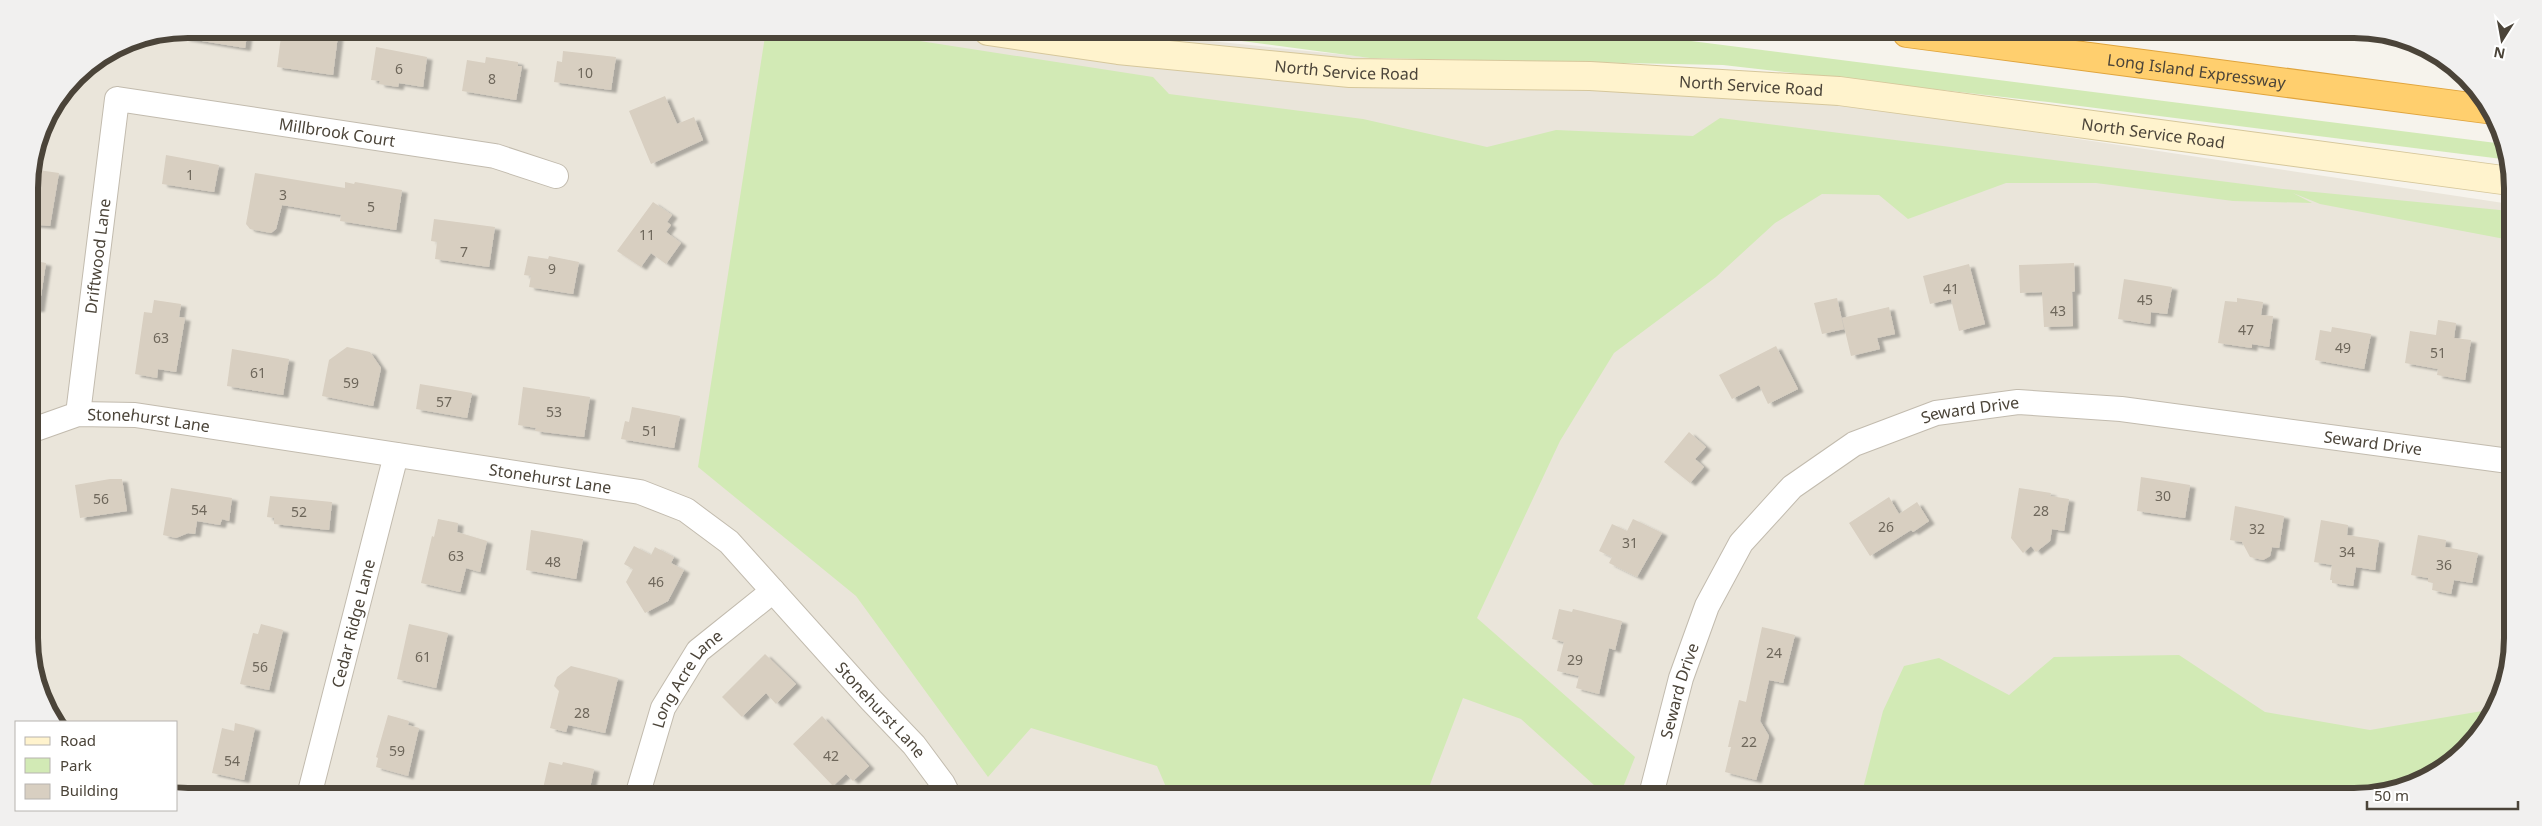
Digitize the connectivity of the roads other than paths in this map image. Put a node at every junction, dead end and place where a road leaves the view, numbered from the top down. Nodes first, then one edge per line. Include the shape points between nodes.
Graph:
1 (1036, 38) edge
2 (1945, 38) edge
3 (117, 99) joint
4 (2482, 108) edge
5 (556, 176) dead end
6 (2504, 180) edge
7 (78, 414) junction
8 (38, 428) edge
9 (396, 455) junction
10 (2504, 461) edge
11 (773, 591) junction
12 (311, 788) edge
13 (639, 788) edge
14 (945, 788) edge
15 (1653, 788) edge

1 - 6 main road, North Service Road via 1118,50 1350,73 1590,76 1839,91
2 - 4 highway, Long Island Expressway
3 - 5 street, Millbrook Court via 495,156
3 - 7 street, Driftwood Lane
7 - 8 street, Stonehurst Lane
7 - 9 street, Stonehurst Lane via 135,415
9 - 11 street, Stonehurst Lane via 640,492 686,510 730,542
9 - 12 street, Cedar Ridge Lane
10 - 15 street, Seward Drive via 2122,409 2018,402 1936,413 1854,444 1792,487 1742,543 1707,606 1681,678
11 - 13 street, Long Acre Lane via 698,651 663,708
11 - 14 street, Stonehurst Lane via 914,745

